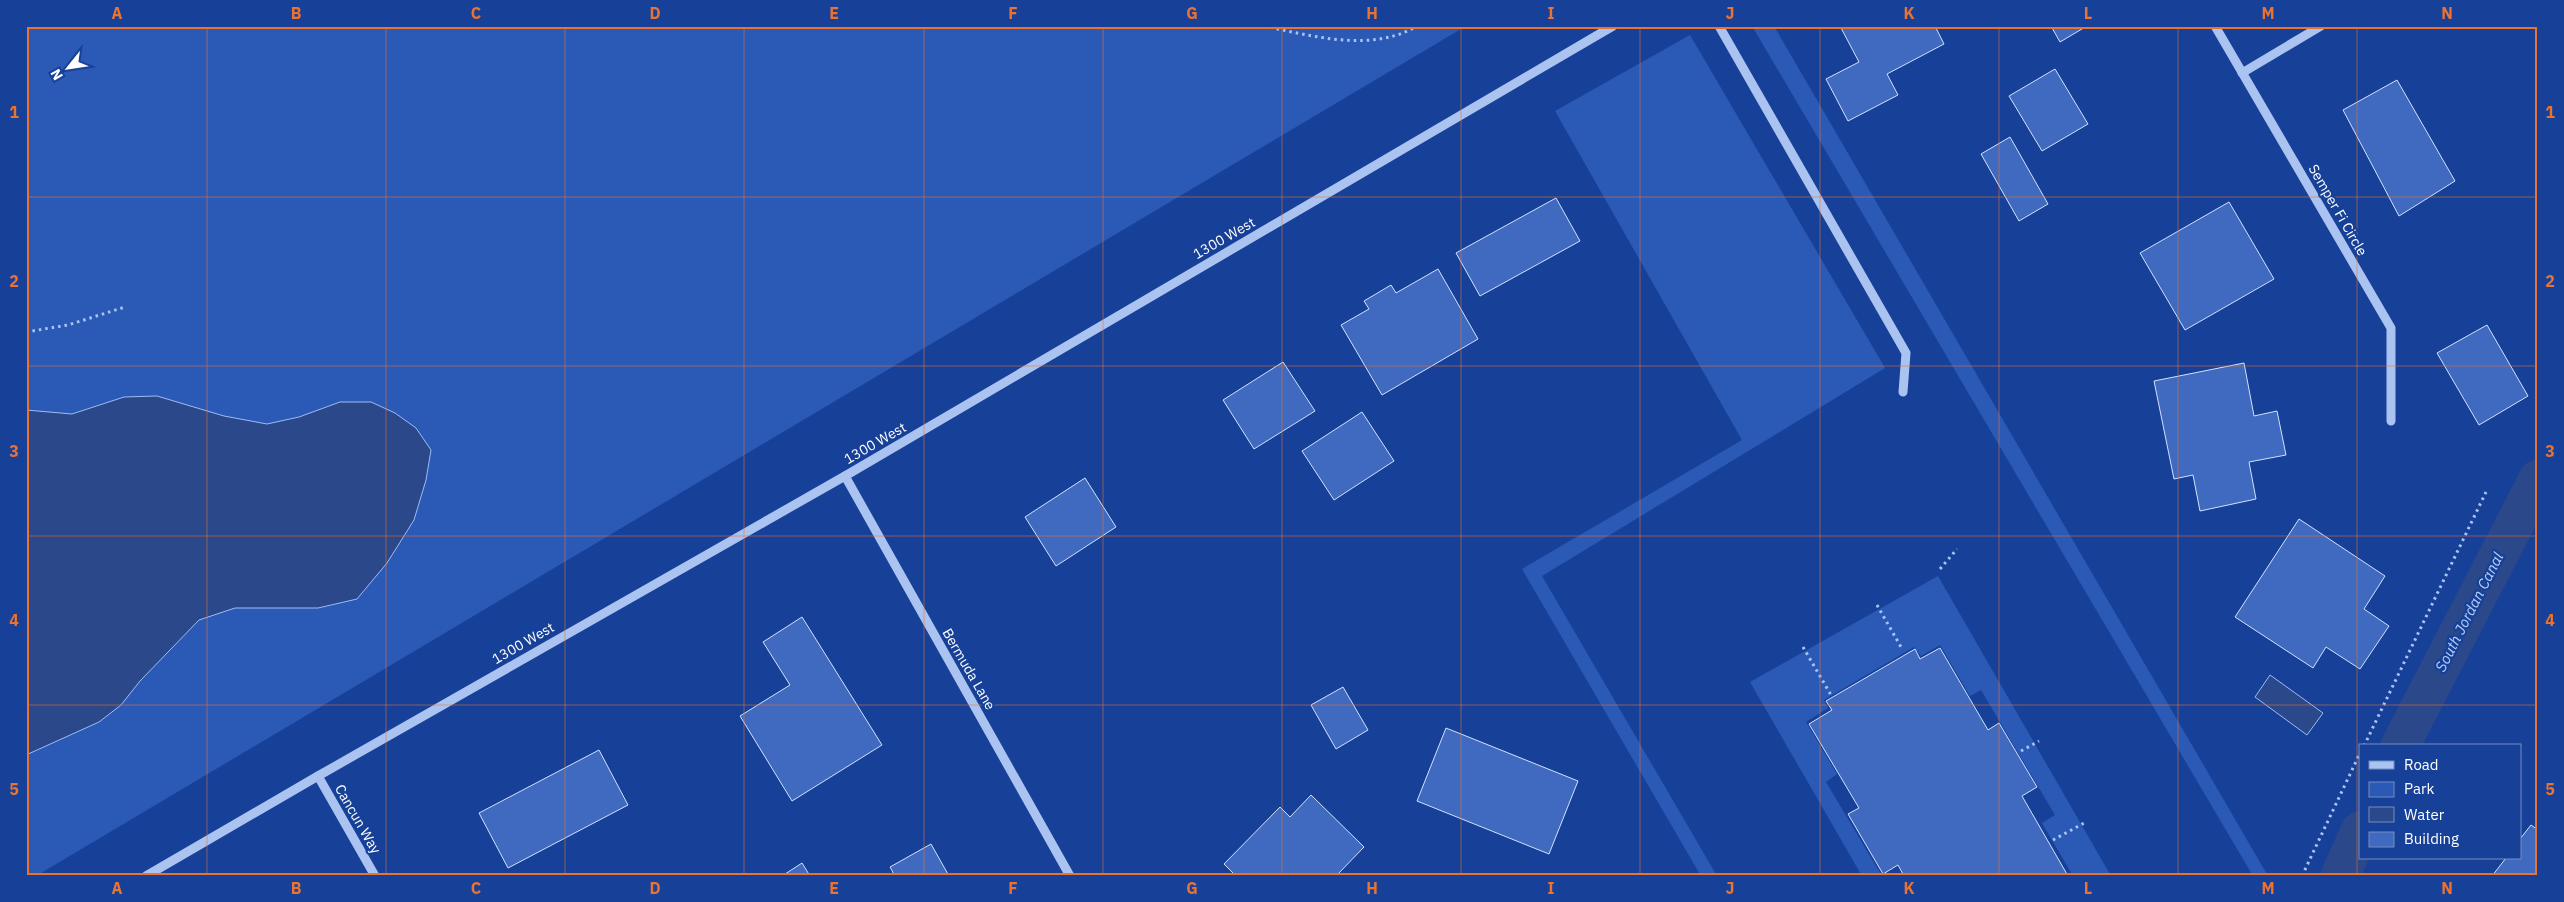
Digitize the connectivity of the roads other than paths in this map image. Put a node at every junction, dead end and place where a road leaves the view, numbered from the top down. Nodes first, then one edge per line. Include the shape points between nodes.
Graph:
1 (1613, 26) edge
2 (1719, 26) edge
3 (2215, 26) edge
4 (2321, 26) edge
5 (2242, 73) junction
6 (1904, 392) dead end
7 (2391, 421) dead end
8 (845, 476) junction
9 (318, 776) junction
10 (146, 876) edge
11 (375, 876) edge
12 (1070, 876) edge

1 - 8 street, 1300 West
2 - 6 street via 1906,353
3 - 5 street, Semper Fi Circle
4 - 5 street
5 - 7 street, Semper Fi Circle via 2391,328
8 - 9 street, 1300 West
8 - 12 street, Bermuda Lane
9 - 10 street, 1300 West
9 - 11 street, Cancun Way

